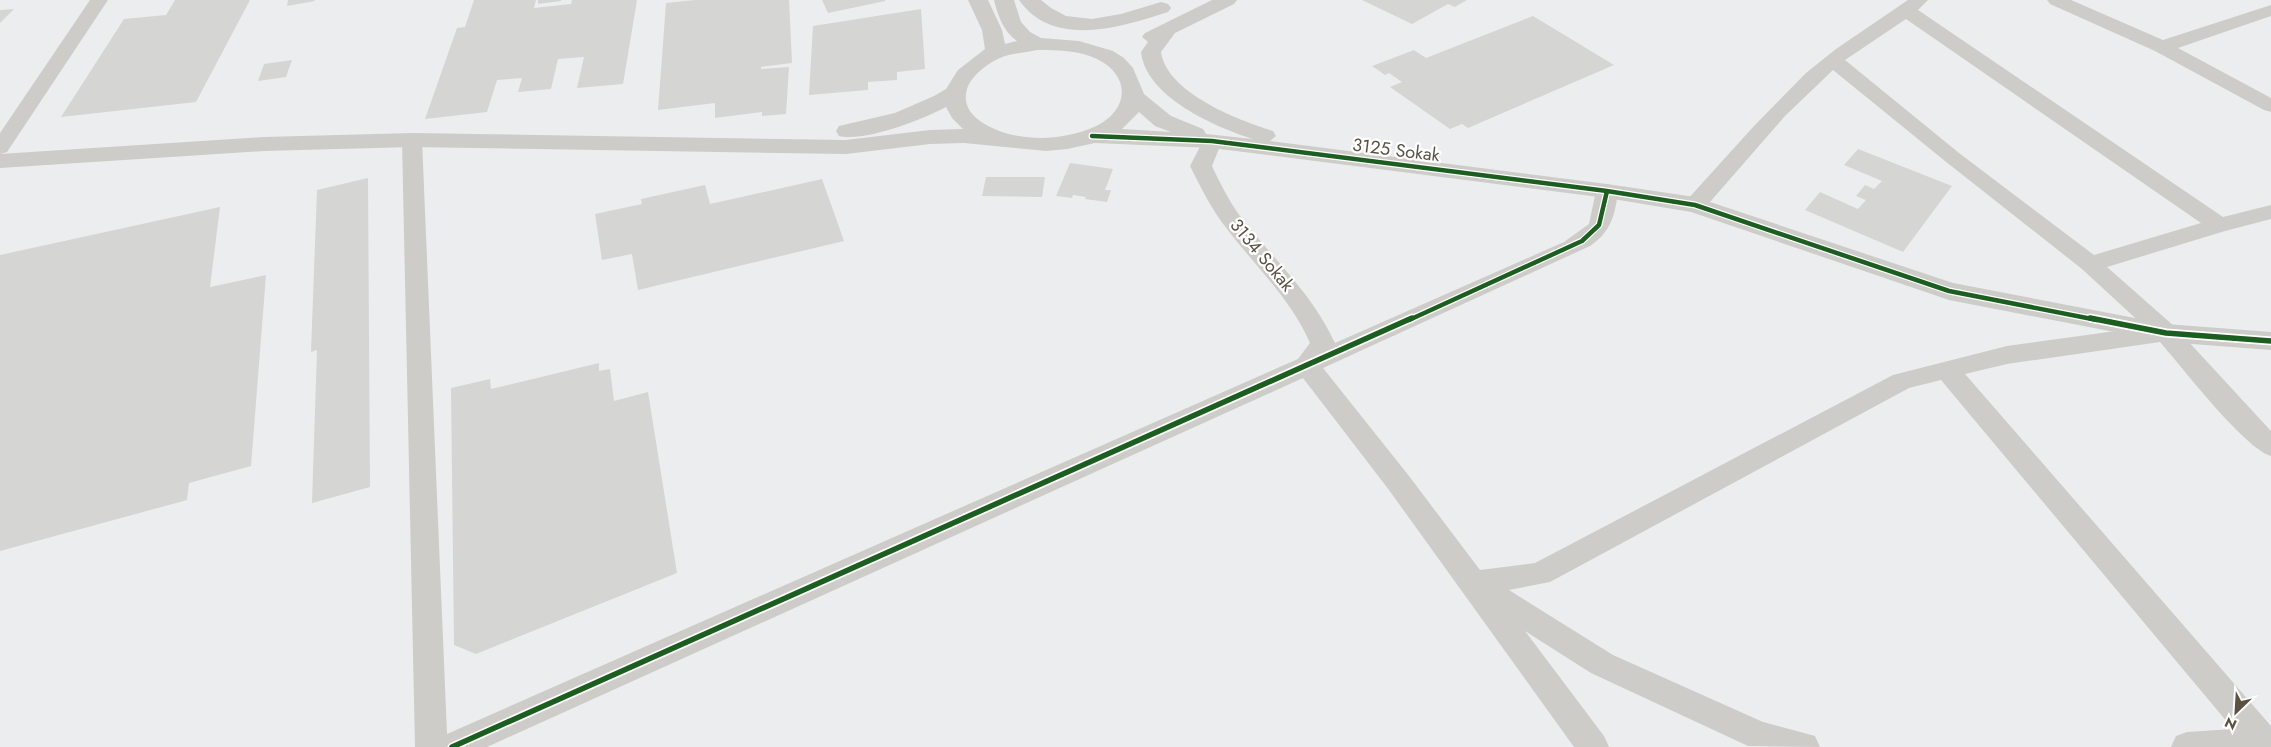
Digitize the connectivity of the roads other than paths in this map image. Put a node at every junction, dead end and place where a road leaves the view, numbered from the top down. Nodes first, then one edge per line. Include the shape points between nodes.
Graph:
1 (99, 0) edge
2 (978, 0) edge
3 (1004, 0) edge
4 (1029, 0) edge
5 (1227, 0) edge
6 (2056, 0) edge
7 (1170, 4) edge
8 (1913, 5) edge
9 (2271, 10) edge
10 (1168, 29) junction
11 (1038, 44) junction
12 (2162, 47) junction
13 (1084, 48) junction
14 (996, 52) junction
15 (1833, 60) junction
16 (1120, 66) junction
17 (954, 93) junction
18 (1134, 97) junction
19 (2271, 106) edge
20 (1092, 136) junction
21 (412, 140) junction
22 (1002, 140) junction
23 (1212, 141) junction
24 (734, 144) junction
25 (0, 148) edge
26 (1321, 154) junction
27 (0, 161) edge
28 (1607, 191) junction
29 (1695, 205) junction
30 (2271, 212) edge
31 (2219, 225) junction
32 (2090, 264) junction
33 (2166, 333) junction
34 (2271, 340) edge
35 (1307, 365) junction
36 (1947, 370) junction
37 (2271, 446) edge
38 (1474, 583) junction
39 (2267, 741) edge
40 (431, 747) edge
41 (452, 747) edge
42 (1593, 747) edge
43 (1804, 747) edge
44 (2186, 747) edge

1 - 25 street
2 - 14 street via 992,30
3 - 11 street via 1014,29 1020,36
4 - 7 street via 1050,18 1084,26 1110,23
5 - 10 street
6 - 12 street
7 - 13 street
8 - 15 street
8 - 31 street
9 - 12 street
10 - 16 street via 1139,45
10 - 26 street, 3125 Sokak via 1150,57 1157,74 1165,81 1228,123
11 - 13 street
11 - 14 street
12 - 19 street
13 - 16 street via 1112,59
14 - 17 street via 966,71
15 - 29 street via 1794,96
15 - 32 street
16 - 18 street via 1128,73
17 - 22 street via 962,117 978,131
17 - 24 street via 919,113 876,126
18 - 20 street via 1116,123
18 - 23 street, 3125 Sokak via 1163,121
20 - 22 street via 1054,144 1030,145
20 - 23 street, 3125 Sokak
21 - 24 street
21 - 27 street via 264,144
21 - 40 street
22 - 24 street via 930,137 846,147
23 - 26 street, 3125 Sokak
23 - 35 street, 3134 Sokak via 1201,166 1214,194 1299,300 1317,328 1323,344
26 - 28 street, 3125 Sokak
28 - 29 street, 3125 Sokak
28 - 35 street via 1603,220 1589,238
29 - 33 street, 3125 Sokak via 1949,291
30 - 31 street
31 - 32 street
32 - 33 street
33 - 34 street, 3125 Sokak
33 - 36 street via 2007,355
33 - 37 street
35 - 38 street
35 - 41 street
36 - 38 street via 1902,381 1540,574
36 - 39 street
38 - 42 street
38 - 43 street via 1602,664 1759,736
39 - 44 street

